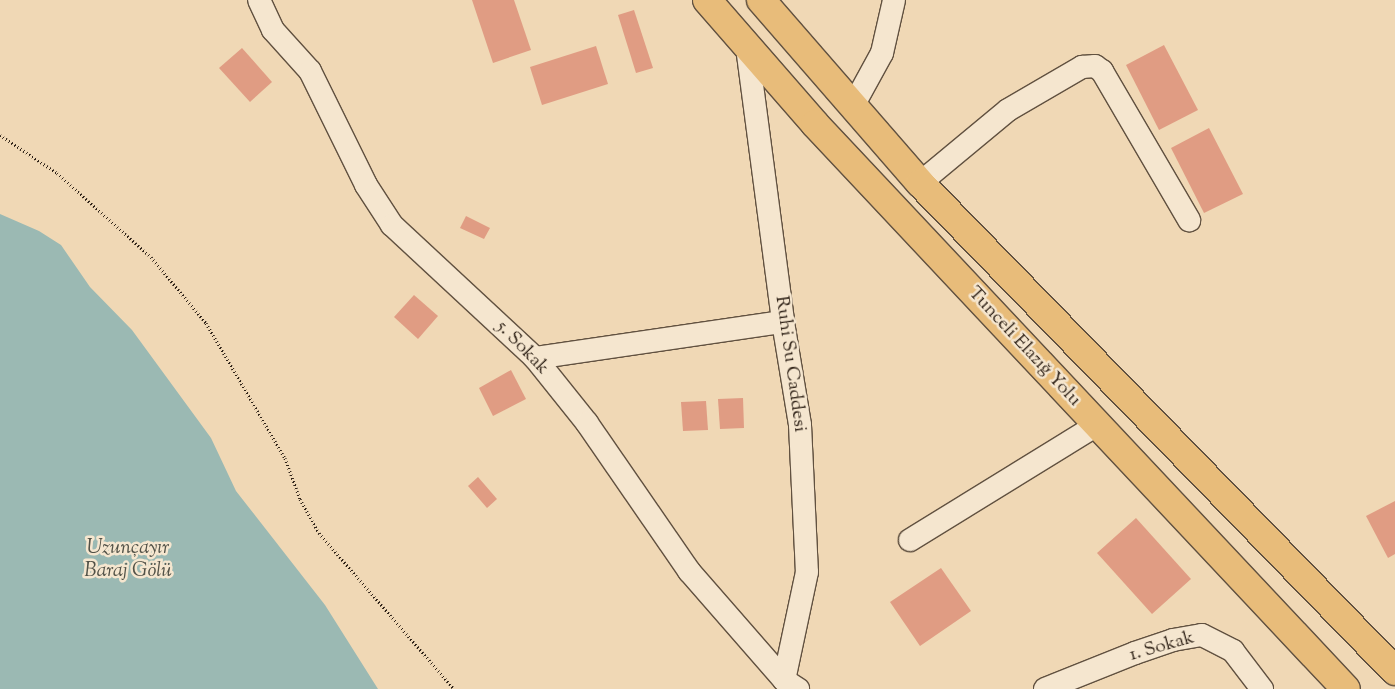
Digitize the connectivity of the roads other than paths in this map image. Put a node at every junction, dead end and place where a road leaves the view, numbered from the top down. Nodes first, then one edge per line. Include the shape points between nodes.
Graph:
1 (259, 0) edge
2 (707, 0) edge
3 (761, 0) edge
4 (894, 0) edge
5 (747, 47) junction
6 (853, 106) junction
7 (920, 183) junction
8 (1189, 220) dead end
9 (783, 322) junction
10 (535, 358) junction
11 (1097, 425) junction
12 (910, 540) dead end
13 (1395, 671) edge
14 (791, 685) edge
15 (1044, 689) edge
16 (1262, 689) edge
17 (1346, 689) edge

1 - 10 street, 5. Sokak via 273,30 310,71 366,185 392,225
2 - 5 main road, Tunceli Elazığ Yolu
3 - 6 main road, Tunceli Elazığ Yolu
4 - 6 street via 882,52
5 - 9 street, Ruhi Su Caddesi
5 - 11 main road, Tunceli Elazığ Yolu
6 - 7 main road, Tunceli Elazığ Yolu
7 - 8 street via 1008,110 1082,67 1094,66 1102,71
7 - 13 main road, Tunceli Elazığ Yolu
9 - 10 street
9 - 14 street, Ruhi Su Caddesi via 800,426 807,572
10 - 14 street, 5. Sokak via 587,423 690,570
11 - 12 street
11 - 17 main road, Tunceli Elazığ Yolu
15 - 16 street, 1. Sokak via 1173,640 1202,635 1233,651

